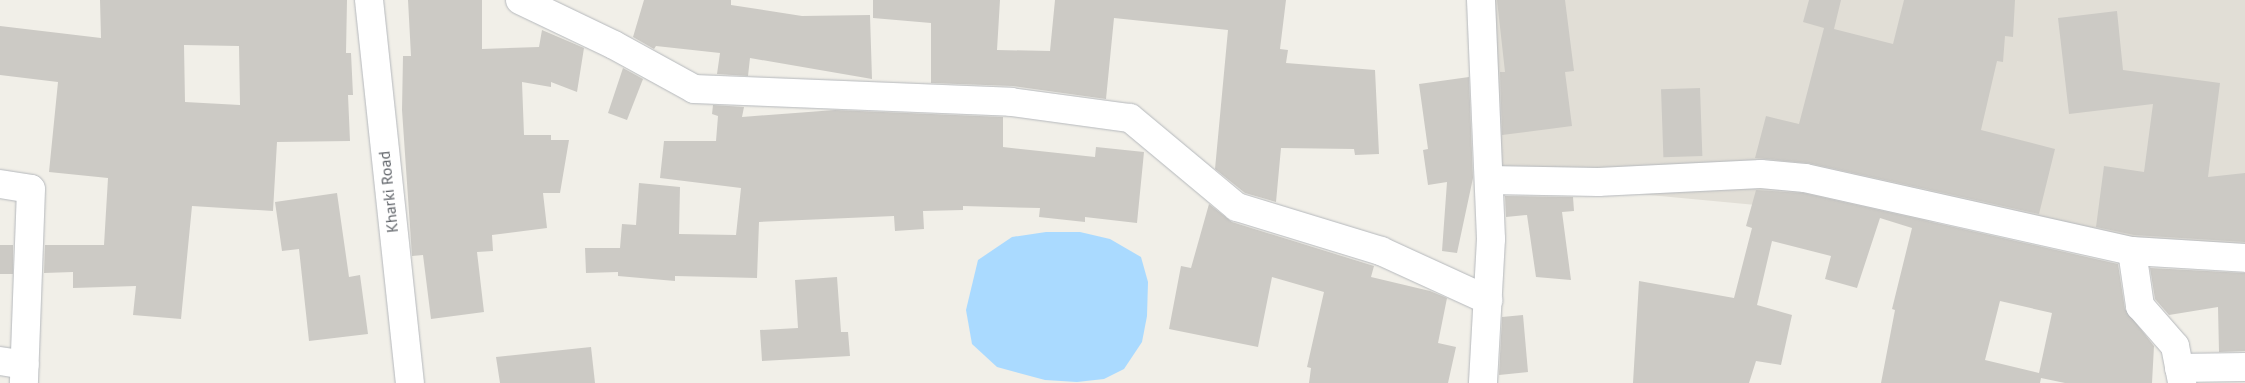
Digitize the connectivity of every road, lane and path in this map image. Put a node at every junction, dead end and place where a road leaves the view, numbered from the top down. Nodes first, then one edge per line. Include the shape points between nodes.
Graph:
1 (368, 0) edge
2 (520, 0) edge
3 (1481, 0) edge
4 (1489, 180) junction
5 (0, 184) edge
6 (2132, 251) junction
7 (2245, 258) edge
8 (1488, 300) junction
9 (2245, 367) edge
10 (16, 369) edge
11 (2181, 376) edge
12 (410, 383) edge
13 (1483, 383) edge

1 - 12 street, Kharki Road
2 - 8 street via 614,45 694,90 1011,102 1130,118 1237,207 1381,251
3 - 4 street
4 - 6 street via 1598,182 1761,174 1805,178
4 - 8 street
5 - 10 street via 31,189
6 - 7 street
6 - 11 street via 2140,306 2175,346
8 - 13 street
9 - 11 street

